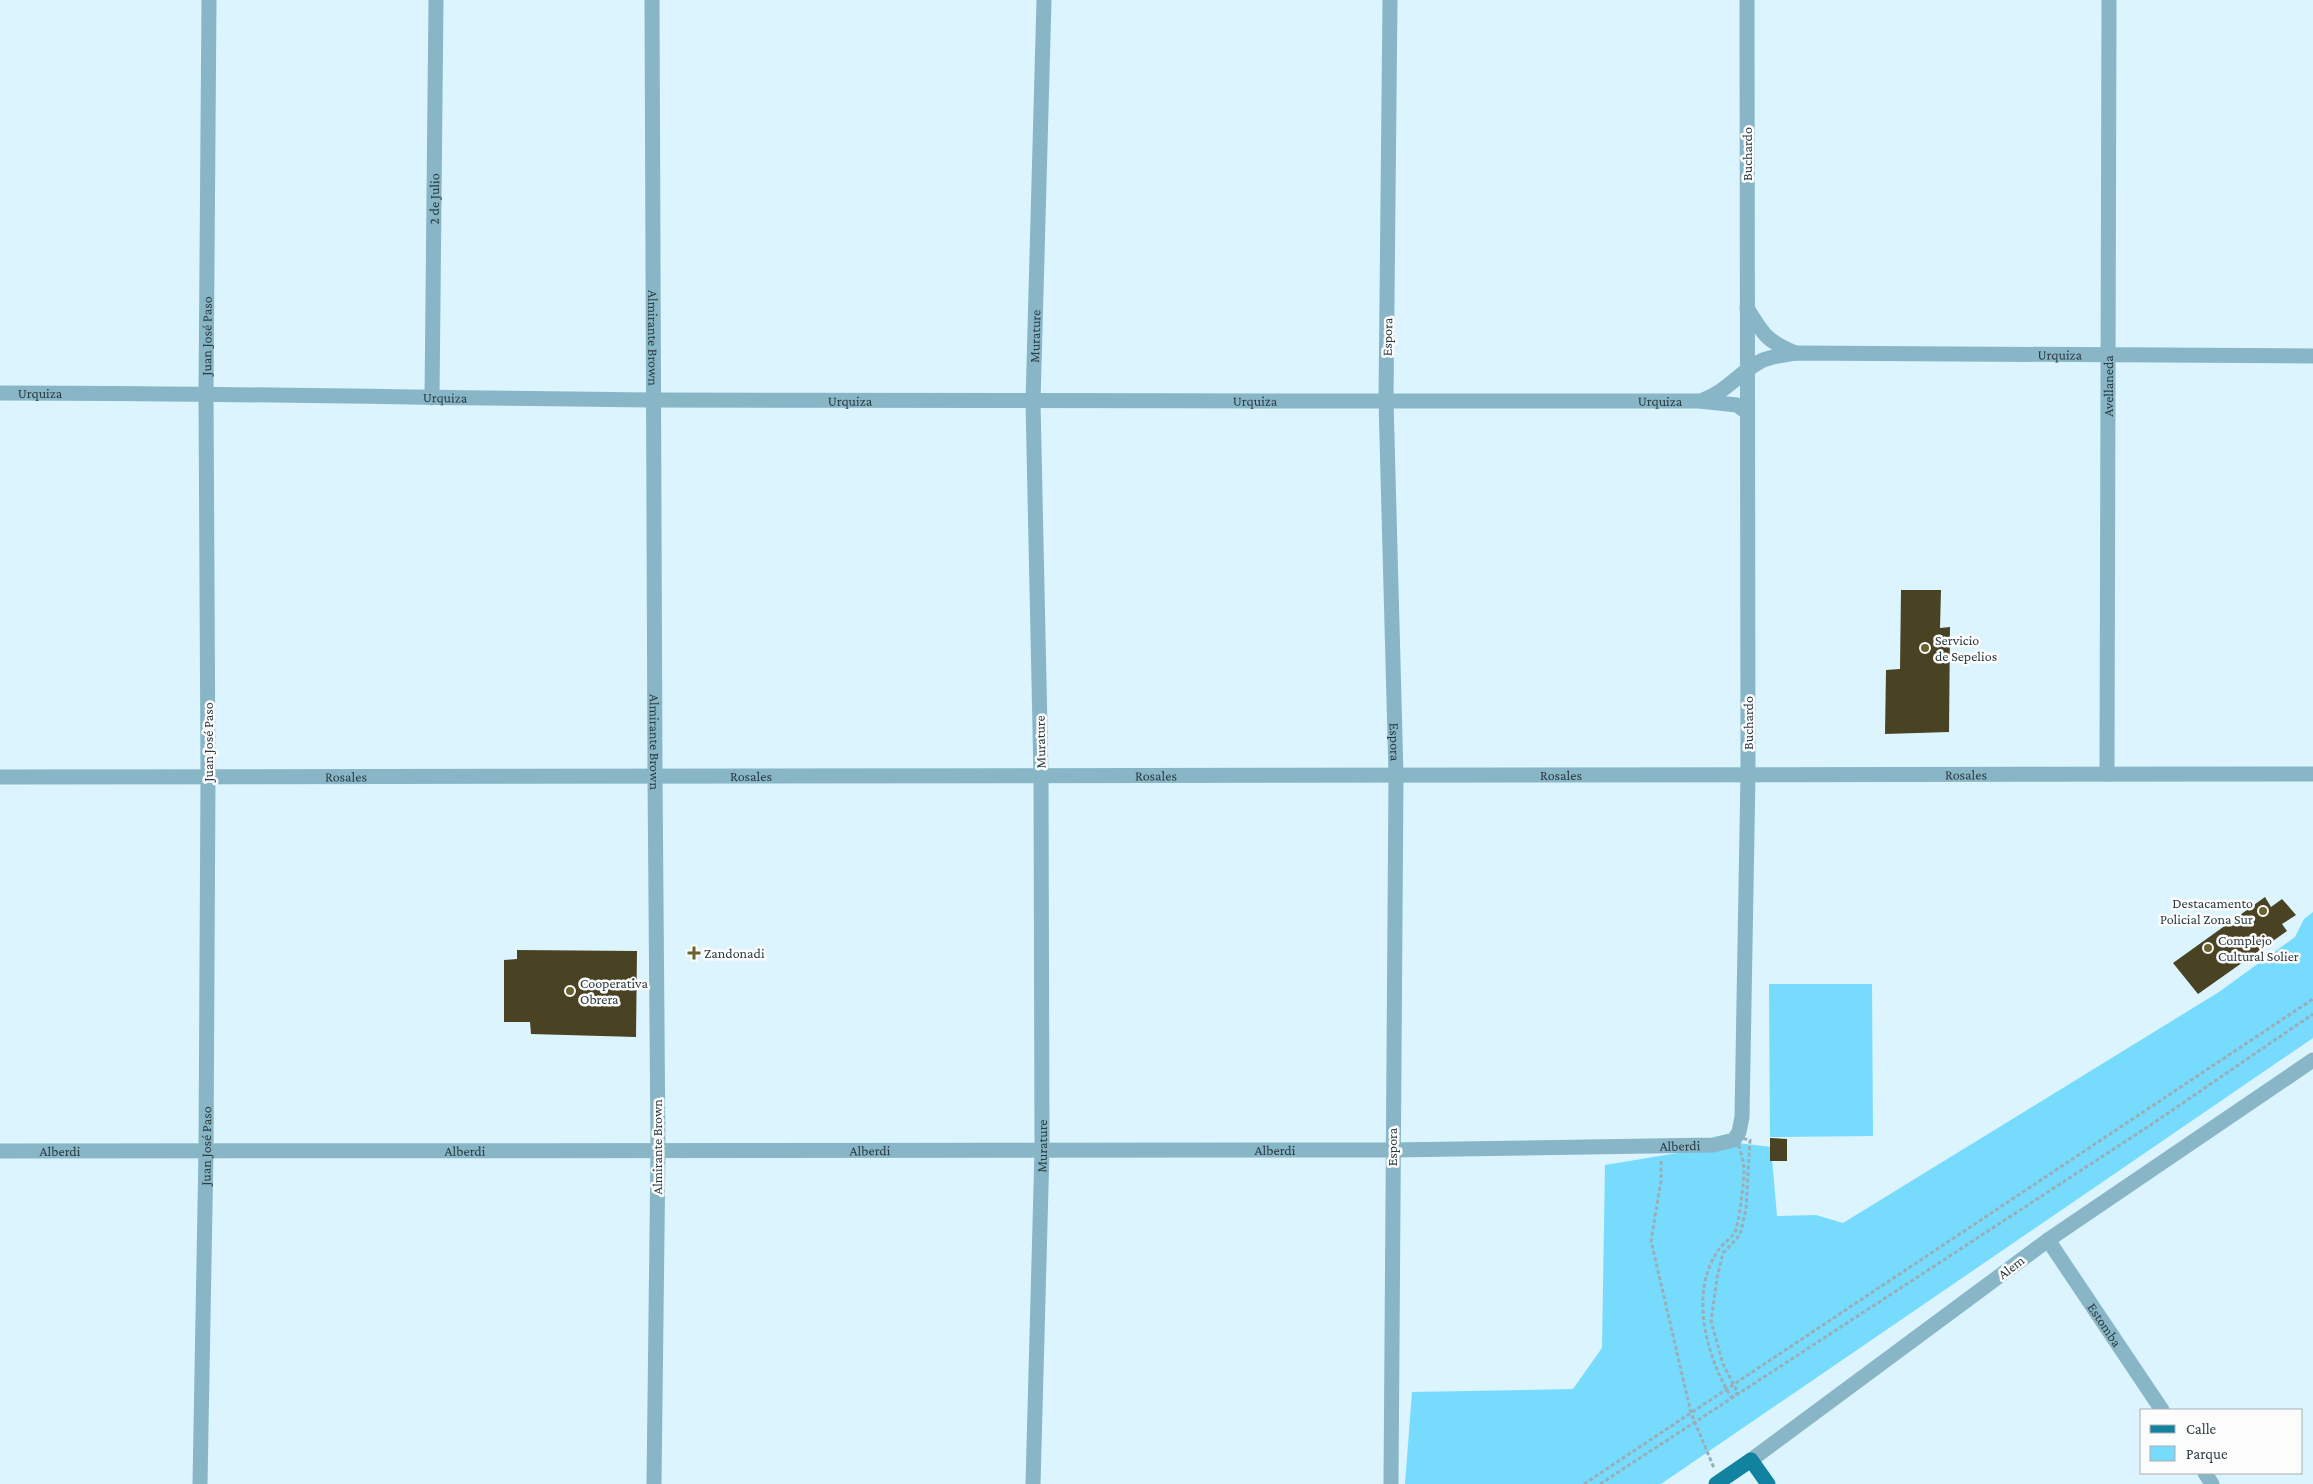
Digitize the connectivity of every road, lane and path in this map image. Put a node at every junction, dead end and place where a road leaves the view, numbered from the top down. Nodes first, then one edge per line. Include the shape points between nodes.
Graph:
1 (210, 0) edge
2 (436, 0) edge
3 (652, 0) edge
4 (1044, 0) edge
5 (1390, 0) edge
6 (1747, 0) edge
7 (2109, 0) edge
8 (1747, 308) junction
9 (1796, 353) junction
10 (2107, 356) junction
11 (2313, 356) edge
12 (1747, 370) junction
13 (0, 393) edge
14 (206, 393) junction
15 (432, 398) junction
16 (653, 400) junction
17 (1386, 400) junction
18 (1699, 401) junction
19 (1033, 402) junction
20 (1747, 412) junction
21 (1748, 774) junction
22 (2107, 774) junction
23 (2313, 774) edge
24 (1041, 775) junction
25 (1396, 775) junction
26 (0, 776) edge
27 (208, 776) junction
28 (654, 776) junction
29 (2313, 999) edge
30 (2313, 1014) edge
31 (2313, 1060) edge
32 (1737, 1137) junction
33 (1661, 1146) junction
34 (658, 1150) junction
35 (1042, 1150) junction
36 (1392, 1150) junction
37 (0, 1151) edge
38 (206, 1151) junction
39 (2048, 1240) junction
40 (1733, 1385) junction
41 (1727, 1390) junction
42 (2161, 1409) edge
43 (1691, 1413) junction
44 (1694, 1423) junction
45 (1751, 1460) junction
46 (1718, 1482) edge
47 (200, 1484) edge
48 (654, 1484) edge
49 (1033, 1484) edge
50 (1391, 1484) edge
51 (1584, 1484) edge
52 (1600, 1484) edge
53 (1768, 1484) edge

1 - 14 street, Juan José Paso
2 - 15 street, 2 de Julio
3 - 16 street, Almirante Brown
4 - 19 street, Murature
5 - 17 street, Espora
6 - 8 street, Buchardo
7 - 10 street, Avellaneda
8 - 9 street via 1764,335 1774,344
8 - 12 street, Buchardo
9 - 10 street, Urquiza
9 - 12 street, Urquiza via 1763,360
10 - 11 street, Urquiza
10 - 22 street, Avellaneda
12 - 18 street, Urquiza via 1723,391
12 - 20 street, Buchardo
13 - 14 street, Urquiza
14 - 15 street, Urquiza
14 - 27 street, Juan José Paso
15 - 16 street, Urquiza
16 - 19 street, Urquiza
16 - 28 street, Almirante Brown
17 - 18 street, Urquiza
17 - 19 street, Urquiza
17 - 25 street, Espora
18 - 20 street, Urquiza via 1737,405
19 - 24 street, Murature
20 - 21 street, Buchardo
21 - 22 street, Rosales
21 - 25 street, Rosales
21 - 32 street, Buchardo via 1742,1117
22 - 23 street, Rosales
24 - 25 street, Rosales
24 - 28 street, Rosales
24 - 35 street, Murature
25 - 36 street, Espora
26 - 27 street, Rosales
27 - 28 street, Rosales
27 - 38 street, Juan José Paso
28 - 34 street, Almirante Brown
29 - 40 path
30 - 44 path via 2149,1126
31 - 39 street, Alem
32 - 33 street, Alberdi via 1730,1142 1713,1145
32 - 40 path via 1750,1140 1746,1209 1740,1235 1723,1253 1711,1321 1723,1364
32 - 41 path via 1744,1171 1735,1231 1717,1252 1706,1280 1703,1322 1715,1368
33 - 36 street, Alberdi
33 - 43 path via 1661,1181 1651,1241
34 - 35 street, Alberdi
34 - 38 street, Alberdi
34 - 48 street, Almirante Brown
35 - 36 street, Alberdi
35 - 49 street, Murature
36 - 50 street, Espora
37 - 38 street, Alberdi
38 - 47 street, Juan José Paso
39 - 42 street, Estomba
39 - 45 street, Alem
40 - 41 path
40 - 41 path via 1738,1394 1731,1397
41 - 43 path
43 - 44 path
43 - 51 path
44 - 46 path
44 - 52 path
45 - 46 main road, Alem
45 - 53 main road

